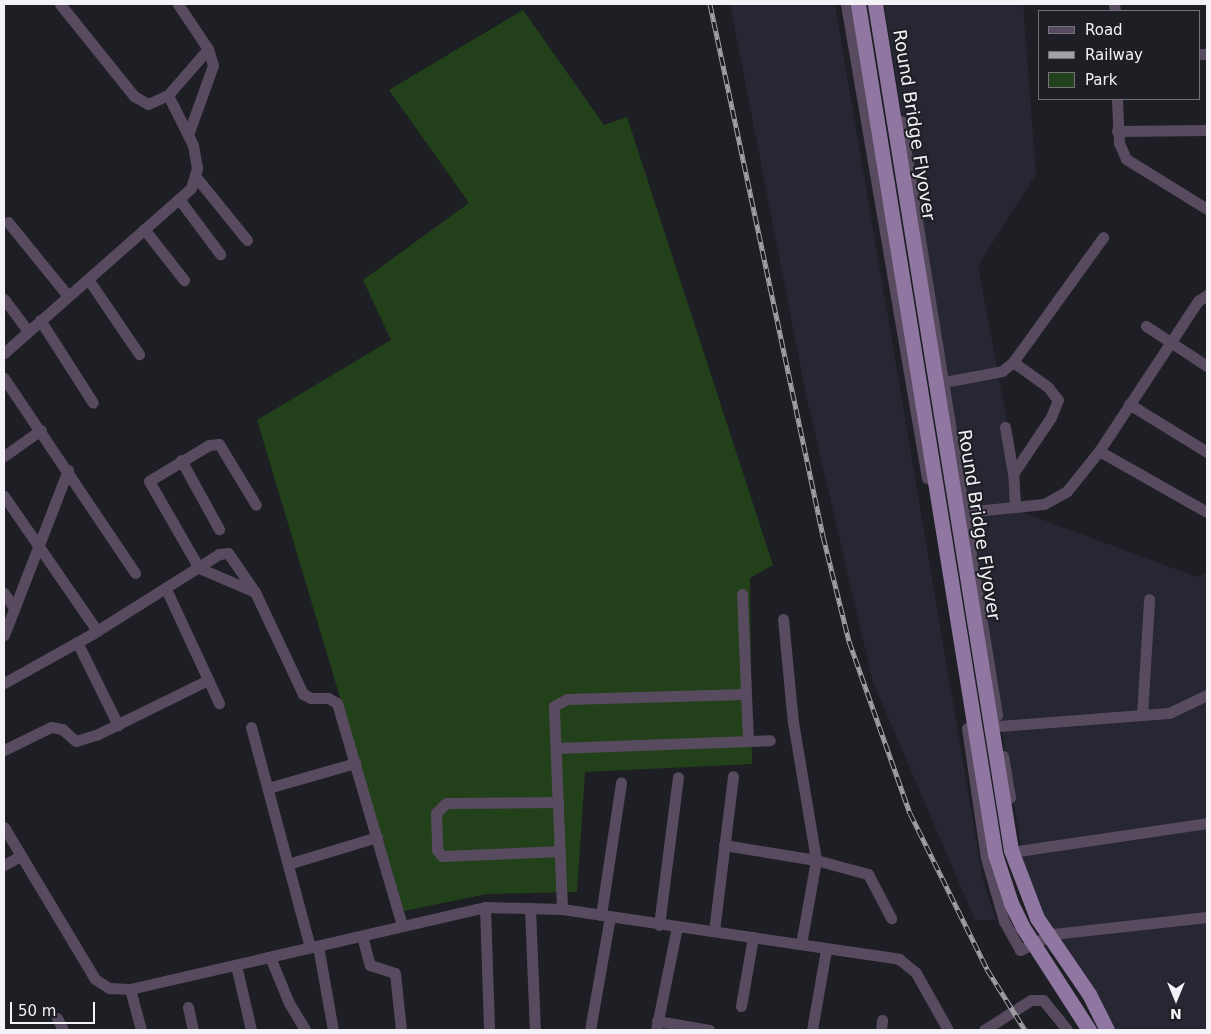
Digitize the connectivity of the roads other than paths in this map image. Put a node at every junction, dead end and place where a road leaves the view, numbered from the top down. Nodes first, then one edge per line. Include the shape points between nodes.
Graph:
1 (60, 4) edge
2 (178, 4) edge
3 (846, 4) edge
4 (858, 4) edge
5 (875, 4) edge
6 (882, 4) edge
7 (208, 49) junction
8 (168, 95) junction
9 (1117, 100) edge
10 (1207, 130) edge
11 (1117, 131) junction
12 (188, 135) junction
13 (196, 177) junction
14 (178, 199) junction
15 (1207, 209) edge
16 (8, 222) dead end
17 (144, 229) junction
18 (1103, 237) dead end
19 (247, 240) dead end
20 (220, 254) dead end
21 (88, 279) junction
22 (184, 280) dead end
23 (1207, 295) edge
24 (68, 296) junction
25 (4, 299) edge
26 (40, 320) junction
27 (1146, 326) dead end
28 (28, 331) junction
29 (1170, 343) junction
30 (4, 352) edge
31 (139, 354) dead end
32 (1013, 362) junction
33 (1207, 366) edge
34 (4, 378) edge
35 (944, 382) junction
36 (93, 403) dead end
37 (1130, 404) junction
38 (1005, 427) dead end
39 (41, 430) junction
40 (1099, 451) junction
41 (1207, 452) edge
42 (4, 456) edge
43 (181, 460) junction
44 (68, 470) junction
45 (1013, 474) junction
46 (4, 496) edge
47 (256, 505) dead end
48 (1015, 507) junction
49 (964, 512) junction
50 (1207, 512) edge
51 (220, 530) dead end
52 (38, 544) junction
53 (199, 568) junction
54 (135, 572) dead end
55 (166, 589) junction
56 (254, 592) junction
57 (4, 593) edge
58 (742, 594) dead end
59 (1150, 599) dead end
60 (14, 608) junction
61 (783, 619) dead end
62 (97, 631) junction
63 (4, 635) edge
64 (77, 642) junction
65 (208, 680) junction
66 (4, 683) edge
67 (746, 694) junction
68 (1207, 695) edge
69 (219, 703) dead end
70 (1142, 715) junction
71 (118, 725) junction
72 (998, 726) junction
73 (251, 727) dead end
74 (748, 740) junction
75 (770, 740) dead end
76 (556, 748) junction
77 (4, 750) edge
78 (355, 762) junction
79 (733, 776) dead end
80 (678, 777) dead end
81 (621, 783) dead end
82 (268, 788) junction
83 (558, 802) junction
84 (1207, 823) edge
85 (4, 827) edge
86 (377, 836) junction
87 (724, 845) junction
88 (560, 852) junction
89 (1018, 852) junction
90 (20, 856) junction
91 (816, 860) junction
92 (288, 864) junction
93 (4, 865) edge
94 (485, 907) junction
95 (530, 908) junction
96 (562, 909) junction
97 (606, 916) junction
98 (1207, 917) edge
99 (891, 918) dead end
100 (659, 924) junction
101 (402, 926) junction
102 (677, 927) junction
103 (714, 931) junction
104 (1053, 934) junction
105 (362, 936) junction
106 (753, 937) junction
107 (801, 944) junction
108 (314, 946) junction
109 (826, 950) junction
110 (270, 957) junction
111 (236, 965) junction
112 (130, 989) junction
113 (741, 1006) dead end
114 (188, 1007) dead end
115 (57, 1018) dead end
116 (657, 1026) edge
117 (63, 1030) edge
118 (141, 1030) edge
119 (193, 1030) edge
120 (251, 1030) edge
121 (305, 1030) edge
122 (333, 1030) edge
123 (401, 1030) edge
124 (489, 1030) edge
125 (535, 1030) edge
126 (590, 1030) edge
127 (708, 1030) edge
128 (812, 1030) edge
129 (948, 1030) edge
130 (984, 1030) edge
131 (1067, 1030) edge
132 (1089, 1030) edge
133 (1107, 1030) edge
134 (1114, 1030) edge

1 - 8 street via 134,96 148,104
2 - 7 street
3 - 104 street via 950,612 986,858 1004,921 1020,950
4 - 132 main road, Round Bridge Flyover, bridge via 995,854 1022,926
5 - 133 main road, Round Bridge Flyover, bridge via 1011,850 1037,918 1089,994
6 - 35 street
7 - 8 street
7 - 12 street via 213,65
8 - 12 street
9 - 11 street
10 - 11 street
11 - 15 street via 1120,149 1126,158
12 - 13 street via 196,160
13 - 14 street via 191,188
13 - 19 street
14 - 17 street
14 - 20 street
16 - 24 street
17 - 21 street
17 - 22 street
18 - 32 street
21 - 24 street
21 - 31 street
23 - 29 street via 1198,301
24 - 26 street
25 - 28 street
26 - 28 street
26 - 36 street
27 - 29 street
28 - 30 street
29 - 33 street
29 - 37 street
32 - 35 street via 1002,371
32 - 45 street via 1048,387 1058,400
34 - 39 street
35 - 49 street
37 - 40 street
37 - 41 street
38 - 45 street
39 - 42 street
39 - 44 street
40 - 48 street via 1058,498 1044,504
40 - 50 street
43 - 47 street via 209,445 219,444
43 - 51 street
43 - 53 street via 152,476 149,483
44 - 52 street
44 - 54 street
45 - 48 street
46 - 52 street
48 - 49 street
49 - 72 street
52 - 60 street
52 - 62 street
53 - 55 street
53 - 56 street
53 - 56 street via 220,554 228,553
55 - 62 street
55 - 65 street
56 - 78 street via 303,694 338,703
57 - 60 street
58 - 67 street
59 - 70 street
60 - 63 street
61 - 91 street via 793,722
62 - 64 street
64 - 66 street
64 - 71 street
65 - 69 street
65 - 71 street
67 - 74 street
67 - 76 street via 560,700 554,706
68 - 70 street via 1176,712
70 - 72 street
71 - 77 street via 79,741 56,727 43,729
72 - 89 street
73 - 82 street
74 - 75 street
74 - 76 street
76 - 83 street
78 - 82 street
78 - 86 street
79 - 87 street
80 - 100 street
81 - 97 street
82 - 92 street
83 - 88 street
83 - 88 street via 446,803 436,813 437,850 442,856
84 - 89 street
85 - 90 street
86 - 92 street
86 - 101 street
87 - 91 street
87 - 103 street
88 - 96 street
89 - 104 street via 1030,889
90 - 93 street
90 - 112 street via 95,979 109,988
91 - 99 street via 868,874
91 - 107 street
92 - 108 street
94 - 95 street
94 - 101 street
94 - 124 street
95 - 96 street
95 - 125 street
96 - 97 street
97 - 100 street
97 - 126 street
98 - 104 street
100 - 102 street
101 - 105 street
102 - 103 street
102 - 116 street
103 - 106 street
104 - 134 street
105 - 108 street
105 - 123 street via 370,965 395,973
106 - 107 street
106 - 113 street
107 - 109 street
108 - 110 street
108 - 122 street
109 - 128 street
109 - 129 street via 899,958 916,973
110 - 111 street
110 - 121 street via 289,1003
111 - 112 street
111 - 120 street
112 - 118 street
114 - 119 street
115 - 117 street
116 - 127 street
130 - 131 street via 1030,1000 1043,1000

